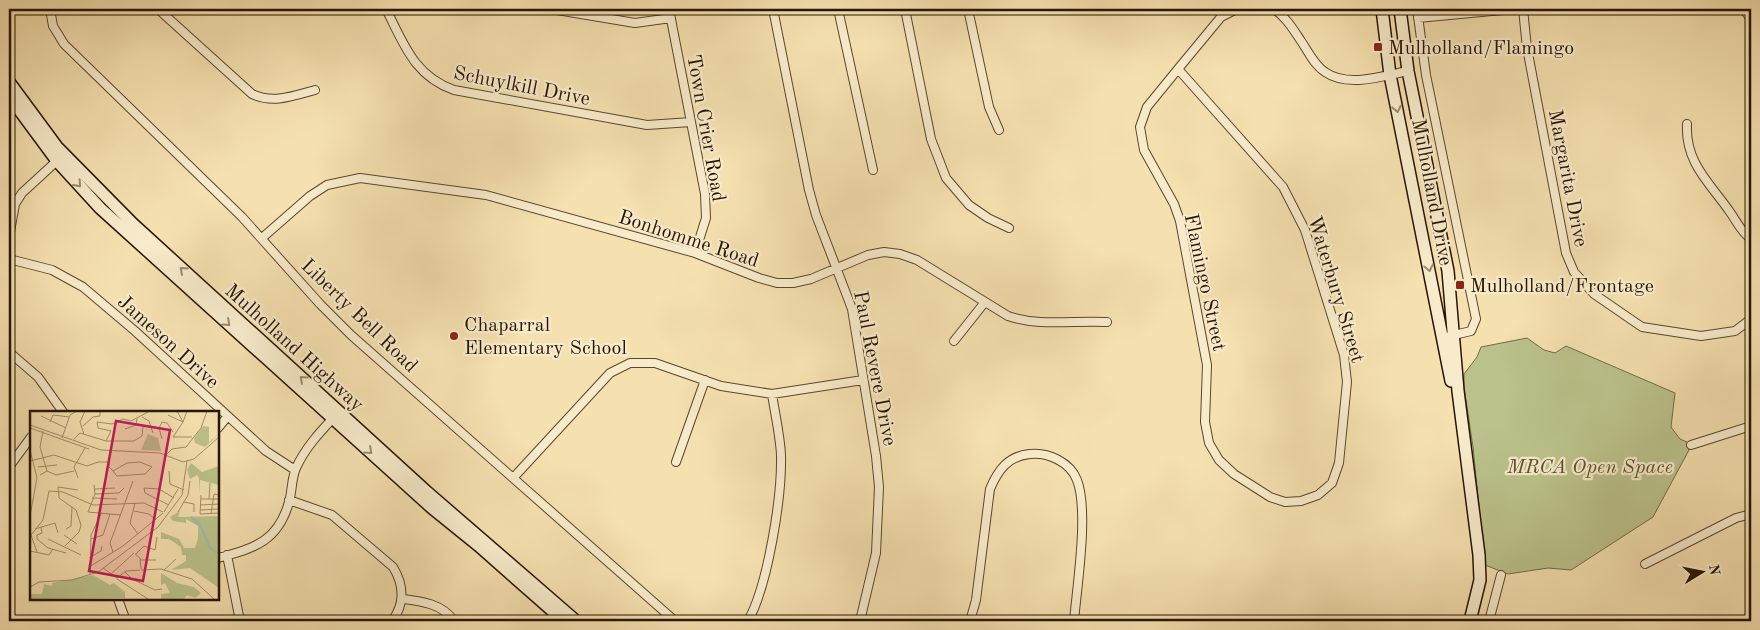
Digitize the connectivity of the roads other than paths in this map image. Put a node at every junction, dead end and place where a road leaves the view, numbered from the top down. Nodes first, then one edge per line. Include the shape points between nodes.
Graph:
1 (50, 9) edge
2 (158, 9) edge
3 (386, 9) edge
4 (551, 9) edge
5 (669, 9) edge
6 (772, 9) edge
7 (838, 9) edge
8 (905, 9) edge
9 (968, 9) edge
10 (1237, 9) edge
11 (1274, 9) edge
12 (1382, 9) edge
13 (1400, 9) edge
14 (1417, 9) edge
15 (1513, 9) edge
16 (1522, 9) edge
17 (1743, 9) edge
18 (671, 18) junction
19 (1418, 18) junction
20 (1751, 19) edge
21 (1178, 69) junction
22 (1408, 71) junction
23 (1390, 74) junction
24 (9, 82) edge
25 (315, 90) dead end
26 (9, 96) edge
27 (691, 122) junction
28 (1687, 124) dead end
29 (999, 130) dead end
30 (60, 157) junction
31 (873, 170) dead end
32 (12, 203) edge
33 (1009, 228) dead end
34 (9, 237) edge
35 (262, 238) junction
36 (1751, 239) edge
37 (695, 253) junction
38 (9, 258) edge
39 (837, 268) junction
40 (984, 302) junction
41 (1751, 319) edge
42 (1107, 322) dead end
43 (1449, 336) junction
44 (954, 341) dead end
45 (9, 352) edge
46 (704, 380) junction
47 (863, 380) junction
48 (772, 394) junction
49 (61, 411) edge
50 (336, 415) junction
51 (228, 416) junction
52 (1751, 426) edge
53 (219, 427) edge
54 (30, 438) edge
55 (1691, 445) dead end
56 (676, 462) dead end
57 (9, 467) edge
58 (295, 470) junction
59 (514, 477) junction
60 (1318, 495) joint
61 (289, 500) junction
62 (1751, 514) edge
63 (228, 555) junction
64 (219, 558) edge
65 (1645, 564) dead end
66 (1501, 575) dead end
67 (403, 599) junction
68 (118, 600) edge
69 (123, 600) edge
70 (124, 611) junction
71 (126, 621) edge
72 (240, 621) edge
73 (392, 621) edge
74 (454, 621) edge
75 (564, 621) edge
76 (576, 621) edge
77 (675, 621) edge
78 (748, 621) edge
79 (860, 621) edge
80 (970, 621) edge
81 (1074, 621) edge
82 (1470, 621) edge
83 (1489, 621) edge

1 - 35 street, Liberty Bell Road via 53,26 64,44
2 - 25 street via 252,94 276,100
3 - 27 street, Schuylkill Drive via 412,59 425,74 454,90 646,125
4 - 18 street via 635,23
5 - 18 street, Town Crier Road
6 - 39 street, Paul Revere Drive via 809,190
7 - 31 street
8 - 33 street via 931,139 946,178 969,205
9 - 29 street via 989,107
10 - 21 street, Flamingo Street via 1221,17
11 - 23 street via 1288,21 1316,64 1325,72 1348,80
12 - 23 main road, Mulholland Drive
13 - 22 main road, Mulholland Drive
14 - 19 street
15 - 19 street
16 - 41 street, Margarita Drive via 1566,254 1574,272 1594,294 1642,327 1701,336 1735,331
17 - 20 street
18 - 27 street, Town Crier Road
19 - 43 street via 1426,74 1476,320 1471,331
21 - 60 street, Waterbury Street via 1283,187 1305,230 1344,355 1347,382 1339,463 1332,483
21 - 60 street, Flamingo Street via 1147,107 1140,127 1144,150 1180,221 1207,364 1205,422 1208,443 1234,474 1270,497 1285,502
22 - 23 street
22 - 43 main road, Mulholland Drive via 1445,255
23 -> 43 main road, Mulholland Drive
24 - 30 main road, Mulholland Highway
26 - 30 main road, Mulholland Highway
27 - 37 street, Town Crier Road via 707,206
28 - 36 street via 1687,143 1705,181
30 - 32 street
30 - 50 main road, Mulholland Highway
32 - 34 street
35 - 37 street, Bonhomme Road via 327,185 360,178 486,195
35 - 59 street, Liberty Bell Road via 351,335
37 - 39 street, Bonhomme Road via 777,283 811,279
38 - 51 street, Jameson Drive via 52,270 83,287
39 - 40 street, Bonhomme Road via 868,255 900,254 917,260
39 - 47 street, Paul Revere Drive via 852,309
40 - 42 street, Bonhomme Road via 1024,321
40 - 44 street
43 - 82 main road, Mulholland Drive via 1480,567 1478,593
45 - 49 street via 38,377
46 - 48 street
46 - 56 street
46 - 59 street via 655,363 630,363 610,373
47 - 48 street
47 - 79 street, Paul Revere Drive via 876,456 879,503 876,553
48 - 78 street via 781,455 780,485 767,562
50 - 58 street via 306,449
50 -> 75 main road, Mulholland Highway via 432,508
50 - 76 main road, Mulholland Highway
51 - 53 street
51 - 58 street, Jameson Drive via 266,451
52 - 55 street
54 - 57 street
58 - 61 street
59 - 77 street, Liberty Bell Road
61 - 63 street via 279,527 265,541 254,548
61 - 67 street via 332,515 393,567
62 - 65 street via 1736,518
63 - 64 street
63 - 72 street
66 - 83 street
67 - 73 street
67 - 74 street via 436,607
68 - 70 street
69 - 70 street
70 - 71 street
80 - 81 street via 976,600 990,489 996,473 1014,458 1040,453 1066,465 1077,478 1081,494

